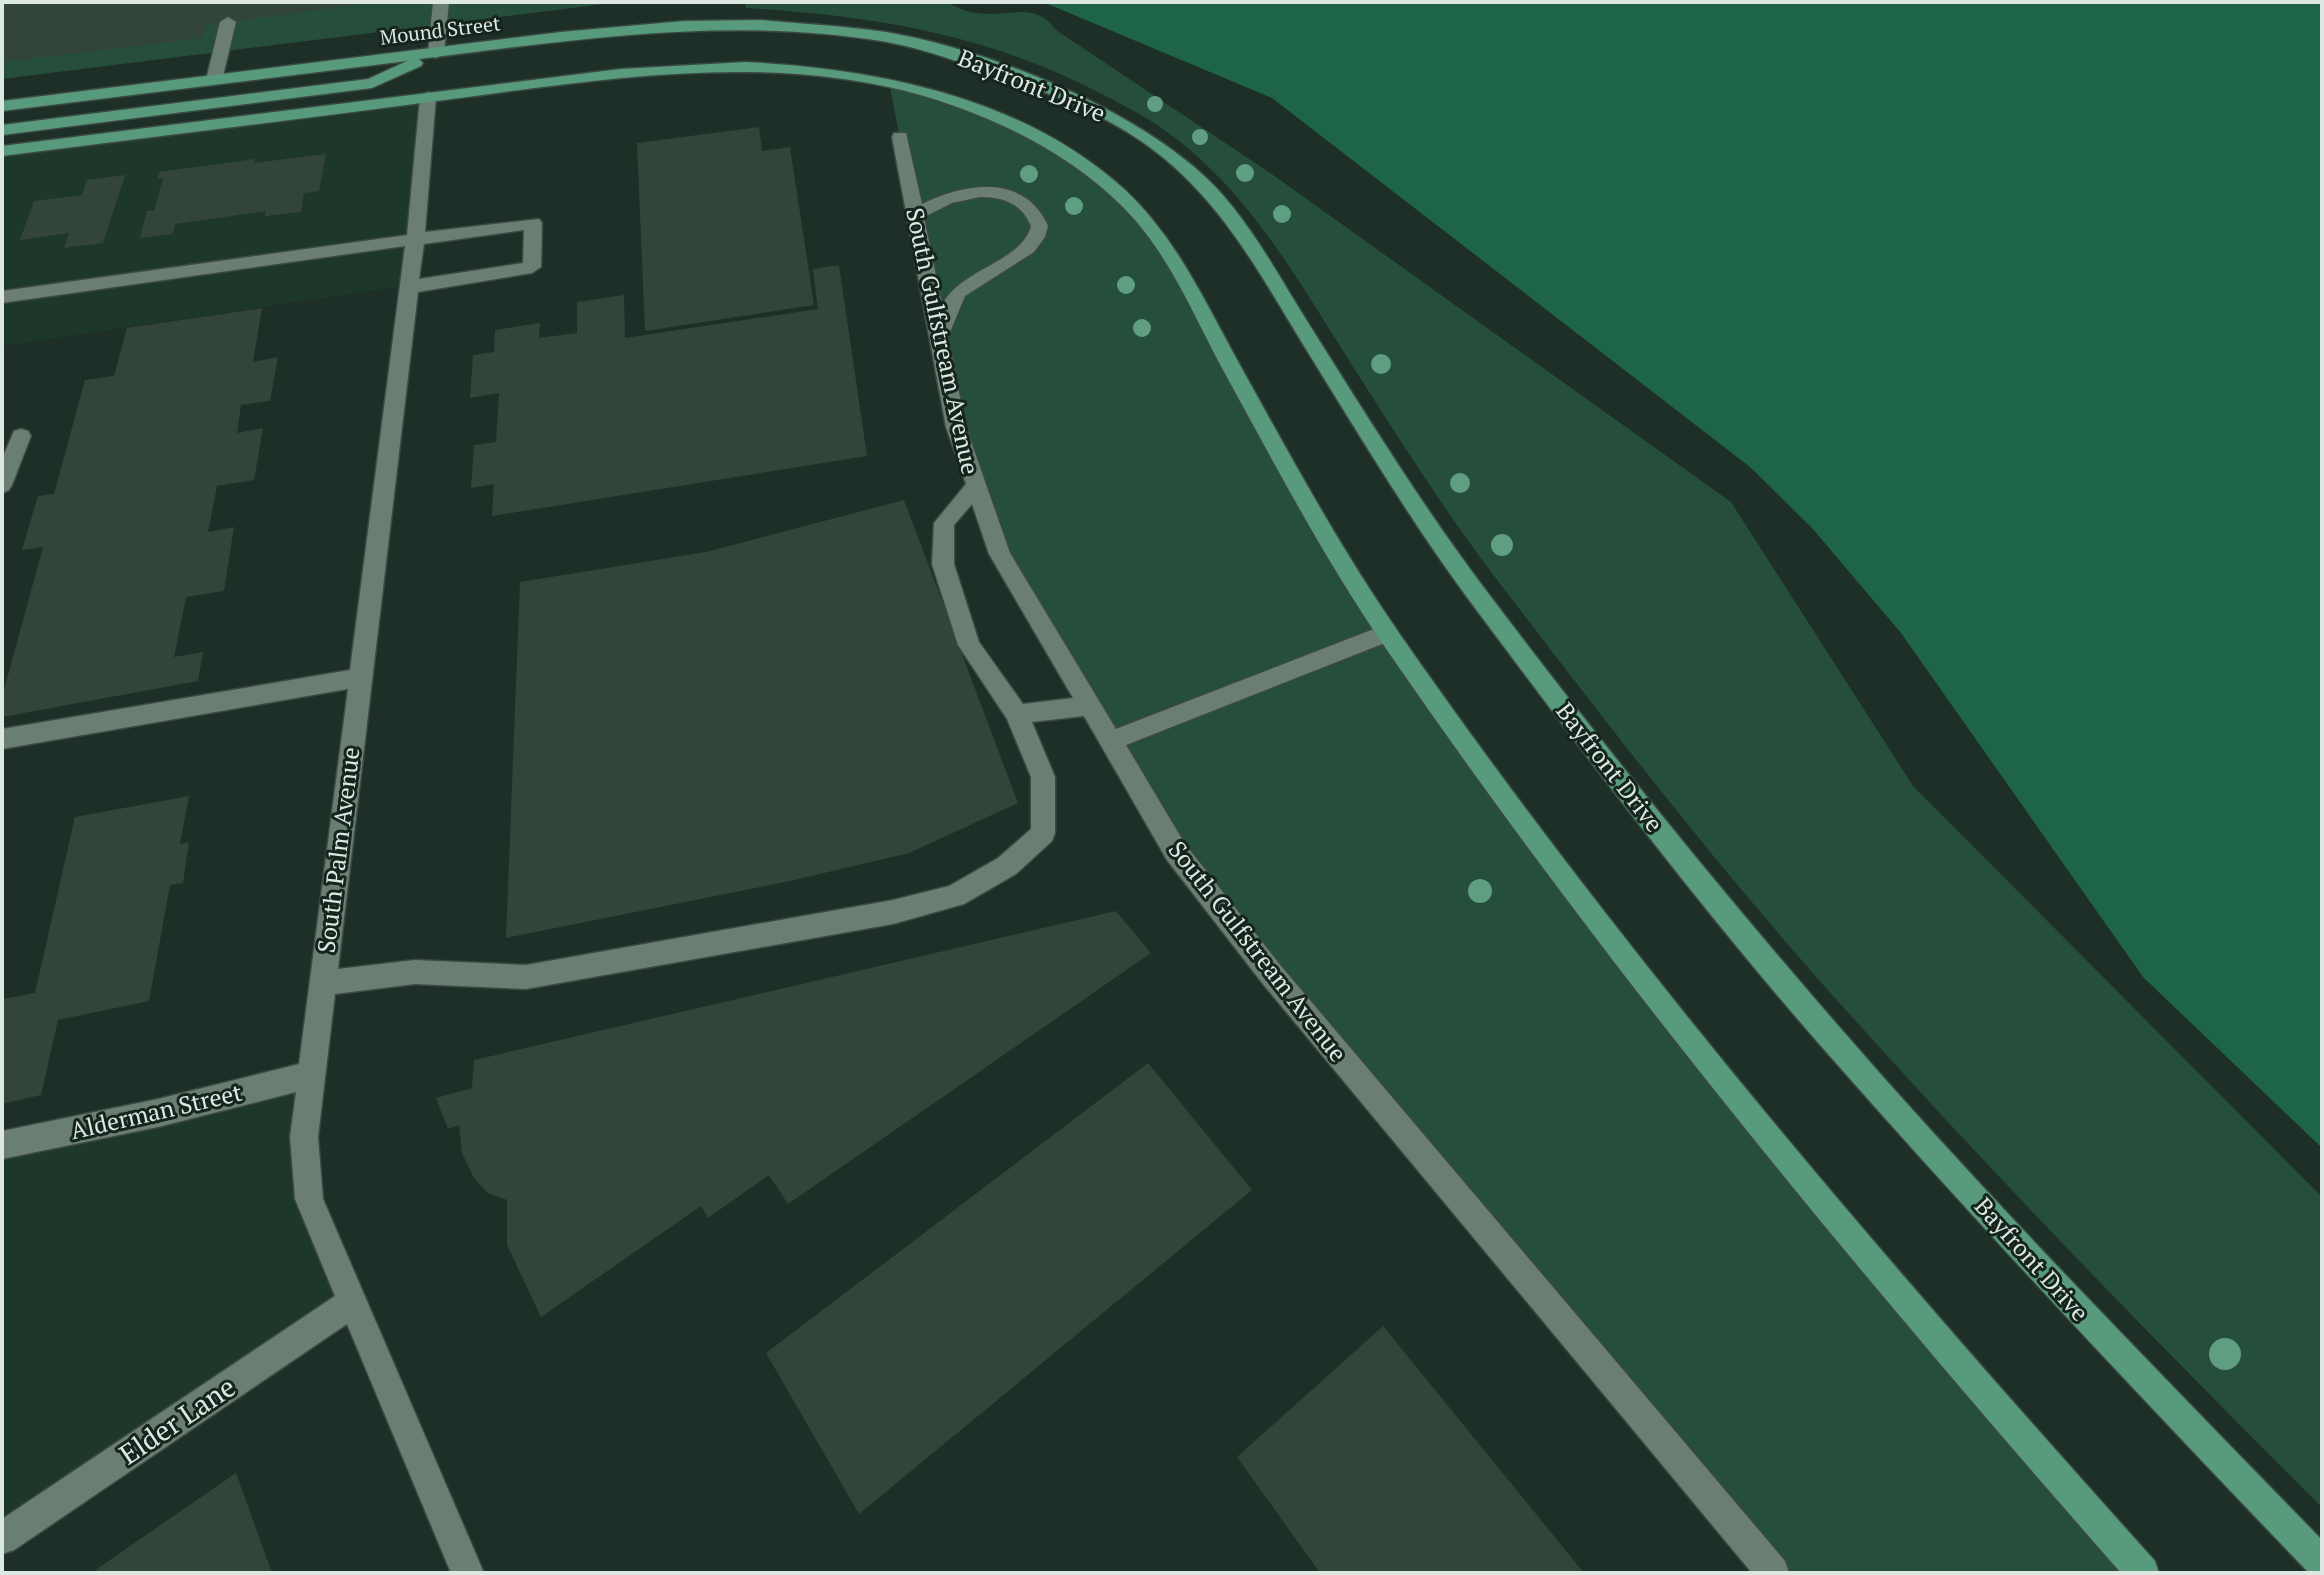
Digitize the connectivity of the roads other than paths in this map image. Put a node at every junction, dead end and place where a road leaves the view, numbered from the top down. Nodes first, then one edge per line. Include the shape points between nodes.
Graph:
1 (441, 2) edge
2 (228, 22) dead end
3 (885, 37) joint
4 (436, 53) junction
5 (214, 80) junction
6 (428, 97) junction
7 (2, 106) edge
8 (2, 130) edge
9 (900, 137) dead end
10 (2, 151) edge
11 (915, 215) junction
12 (415, 241) junction
13 (409, 287) junction
14 (2, 297) edge
15 (939, 337) junction
16 (21, 436) dead end
17 (2, 485) edge
18 (975, 487) junction
19 (1387, 633) junction
20 (359, 678) junction
21 (1090, 706) junction
22 (1017, 714) junction
23 (2, 739) edge
24 (1111, 741) junction
25 (321, 983) junction
26 (309, 1075) junction
27 (2, 1145) edge
28 (352, 1303) junction
29 (2, 1538) edge
30 (2322, 1563) edge
31 (468, 1573) edge
32 (1773, 1573) edge
33 (2143, 1573) edge

1 - 4 street
2 - 5 street
3 - 4 main road, Mound Street via 762,25 684,26
3 - 30 main road, Bayfront Drive via 999,68 1095,108 1144,135 1220,202 1482,602 1640,807 1827,1033 2101,1335
4 - 5 main road, Mound Street
4 - 8 main road via 372,83
5 - 7 main road, Mound Street
6 - 10 main road
6 - 12 street, South Palm Avenue
6 - 19 main road, Bayfront Drive via 686,67 810,69 876,78 1013,125 1096,176 1149,227 1292,479
9 - 11 street, South Gulfstream Avenue
11 - 15 street, South Gulfstream Avenue
11 - 15 street via 956,196 987,192 1021,200 1039,221 1040,233 1032,244 957,293
12 - 13 street, South Palm Avenue
12 - 13 street via 533,223 532,267
12 - 14 street
13 - 20 street, South Palm Avenue
15 - 18 street, South Gulfstream Avenue via 956,427
16 - 17 street
18 - 21 street, South Gulfstream Avenue via 1000,554
18 - 22 street via 944,523 943,564 969,645
19 - 24 street
19 - 33 main road, Bayfront Drive via 1530,835 1722,1078 1971,1381
20 - 23 street
20 - 25 street, South Palm Avenue
21 - 22 street
21 - 24 street, South Gulfstream Avenue
22 - 25 street via 1043,777 1043,833 1007,866 955,896 893,912 526,977 415,972
24 - 32 street, South Gulfstream Avenue via 1176,852 1272,975
25 - 26 street, South Palm Avenue
26 - 27 street, Alderman Street
26 - 28 street, South Palm Avenue via 304,1137 309,1199
28 - 29 street, Elder Lane
28 - 31 street, South Palm Avenue

